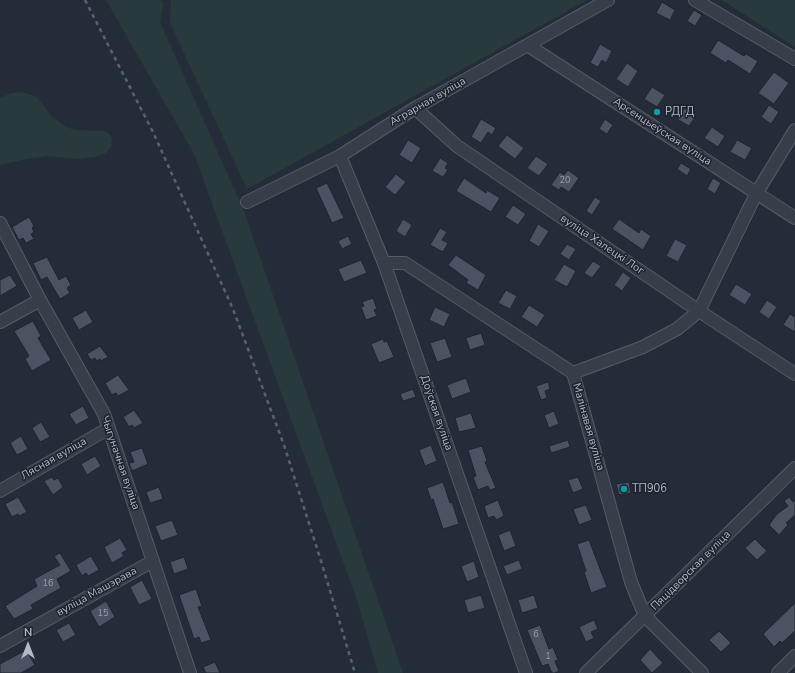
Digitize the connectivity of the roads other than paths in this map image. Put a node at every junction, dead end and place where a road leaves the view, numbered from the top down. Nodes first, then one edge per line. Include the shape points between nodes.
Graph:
1 (608, 0) edge
2 (695, 0) edge
3 (529, 46) junction
4 (795, 59) edge
5 (416, 108) junction
6 (795, 130) edge
7 (340, 156) junction
8 (756, 194) junction
9 (247, 202) dead end
10 (795, 218) edge
11 (0, 223) edge
12 (384, 263) junction
13 (40, 300) junction
14 (699, 311) junction
15 (0, 322) edge
16 (573, 373) junction
17 (795, 374) edge
18 (109, 428) junction
19 (795, 468) edge
20 (0, 490) edge
21 (153, 561) junction
22 (645, 616) junction
23 (0, 646) edge
24 (795, 656) edge
25 (190, 673) edge
26 (526, 673) edge
27 (586, 673) edge
28 (702, 673) edge
29 (778, 673) edge

1 - 3 street, Аграрная вуліца
2 - 4 street
3 - 5 street, Аграрная вуліца
3 - 8 street, Арсенцьеўская вуліца
5 - 7 street, Аграрная вуліца
5 - 14 street, вуліца Халецкі Лог via 457,146
6 - 8 street
7 - 9 street, Аграрная вуліца
7 - 12 street, Доўская вуліца
8 - 10 street, Арсенцьеўская вуліца
8 - 14 street
11 - 13 street, Чыгуначная вуліца
12 - 16 street, Малінавая вуліца via 405,264
12 - 26 street, Доўская вуліца
13 - 15 street
13 - 18 street, Чыгуначная вуліца via 104,414
14 - 16 street via 677,329 643,348
14 - 17 street, вуліца Халецкі Лог
16 - 22 street, Малінавая вуліца via 631,582
18 - 20 street, Лясная вуліца
18 - 21 street, Чыгуначная вуліца
19 - 22 street, Пяцідворская вуліца
21 - 23 street, вуліца Машэрава
21 - 25 street, Чыгуначная вуліца
22 - 27 street, Пяцідворская вуліца
22 - 28 street, Малінавая вуліца
24 - 29 street

